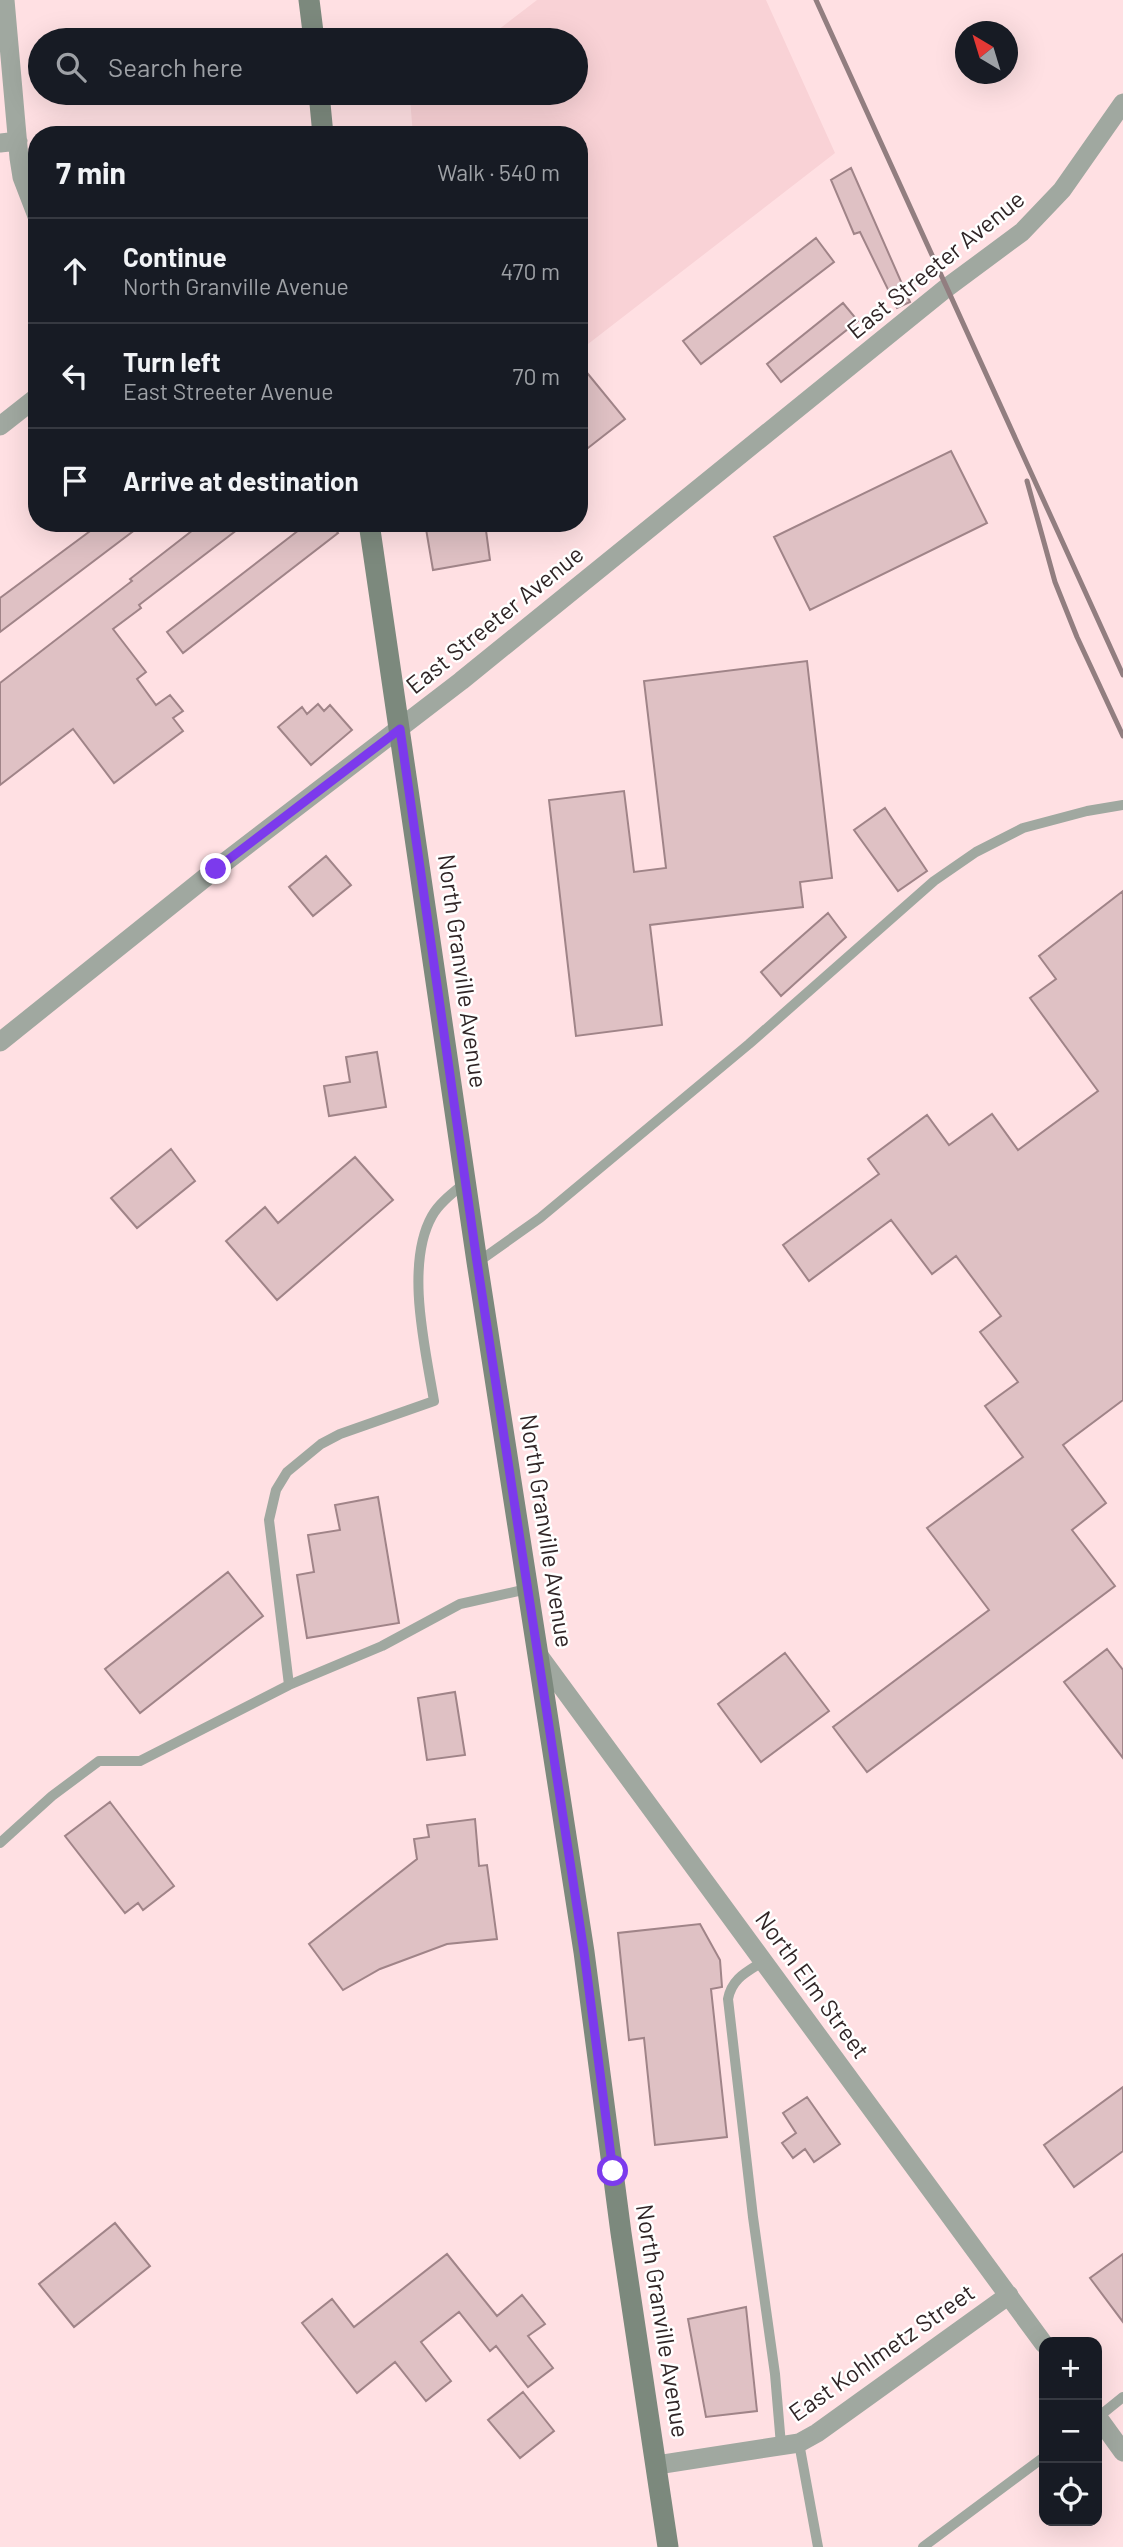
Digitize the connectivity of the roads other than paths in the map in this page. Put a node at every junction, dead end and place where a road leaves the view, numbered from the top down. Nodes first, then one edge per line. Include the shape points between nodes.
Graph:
1 (5, 0) edge
2 (309, 0) edge
3 (312, 28) edge
4 (1123, 103) edge
5 (320, 105) edge
6 (322, 126) edge
7 (9, 142) edge
8 (28, 193) edge
9 (28, 404) edge
10 (0, 426) edge
11 (370, 532) edge
12 (400, 729) junction
13 (1123, 804) edge
14 (0, 1042) edge
15 (466, 1181) junction
16 (477, 1262) junction
17 (527, 1589) junction
18 (540, 1657) junction
19 (289, 1685) junction
20 (0, 1843) edge
21 (764, 1961) junction
22 (1009, 2295) junction
23 (1039, 2337) edge
24 (1123, 2397) edge
25 (1102, 2413) edge
26 (1102, 2424) edge
27 (790, 2444) junction
28 (1123, 2452) edge
29 (1039, 2461) edge
30 (657, 2465) junction
31 (668, 2547) edge
32 (818, 2547) edge
33 (923, 2547) edge

1 - 7 street
2 - 3 main road
4 - 12 street, East Streeter Avenue via 1062,191 1022,232 945,289
5 - 6 main road
7 - 8 street
9 - 10 street
11 - 12 main road, North Granville Avenue
12 - 14 street, East Streeter Avenue
12 - 15 main road, North Granville Avenue
13 - 16 lane via 1023,828 934,881 749,1044 540,1218
15 - 16 main road, North Granville Avenue
15 - 19 lane via 432,1214 417,1261 434,1401 321,1444 287,1472 276,1490 269,1520
16 - 17 main road, North Granville Avenue
17 - 18 main road, North Granville Avenue
17 - 19 lane via 460,1604 382,1646
18 - 21 street, North Elm Street
18 - 30 main road, North Granville Avenue
19 - 20 lane via 140,1761 99,1761
21 - 22 street, North Elm Street
21 - 27 lane via 739,1977 730,1987 728,1999 752,2217
22 - 23 street, North Elm Street
22 - 27 street, East Kohlmetz Street via 817,2433
24 - 25 lane
26 - 28 street
27 - 30 street, East Kohlmetz Street
27 - 32 lane
29 - 33 lane
30 - 31 main road, North Granville Avenue

